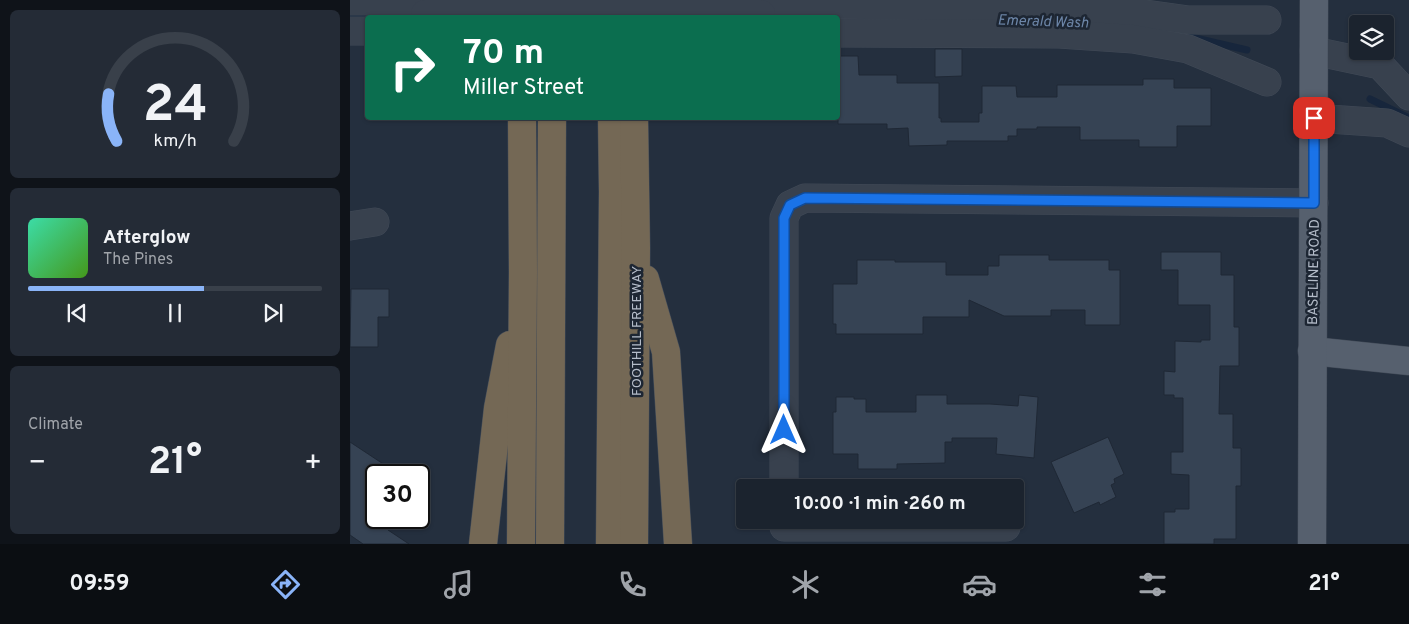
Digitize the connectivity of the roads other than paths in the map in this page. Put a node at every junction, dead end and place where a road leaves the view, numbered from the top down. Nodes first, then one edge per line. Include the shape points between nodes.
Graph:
1 (521, 0) edge
2 (552, 0) edge
3 (610, 0) edge
4 (632, 0) edge
5 (1314, 0) edge
6 (350, 1) edge
7 (418, 15) edge
8 (521, 15) edge
9 (552, 15) edge
10 (611, 15) edge
11 (633, 15) edge
12 (768, 15) edge
13 (1267, 20) dead end
14 (350, 31) edge
15 (365, 31) edge
16 (840, 33) edge
17 (1314, 50) junction
18 (1267, 82) dead end
19 (1409, 96) edge
20 (1314, 118) junction
21 (522, 120) edge
22 (552, 120) edge
23 (612, 120) edge
24 (634, 120) edge
25 (1409, 133) edge
26 (1314, 203) junction
27 (636, 248) junction
28 (523, 272) junction
29 (1312, 351) junction
30 (1409, 362) edge
31 (784, 479) edge
32 (858, 529) edge
33 (784, 530) edge
34 (483, 544) edge
35 (521, 544) edge
36 (550, 544) edge
37 (610, 544) edge
38 (634, 544) edge
39 (678, 544) edge
40 (1312, 544) edge

1 - 8 highway
2 - 9 highway
3 - 10 highway
4 - 11 highway
5 - 17 main road, BASELINE ROAD
6 - 7 street via 382,1
12 - 13 street via 801,4 1065,8 1123,11 1189,20
14 - 15 street
16 - 18 street via 1059,34 1133,39 1188,49
17 - 19 street via 1380,64
17 - 20 main road, BASELINE ROAD
20 - 25 street via 1387,123
20 - 26 main road, BASELINE ROAD
21 - 28 highway
22 - 36 highway
23 - 37 highway
24 - 27 highway, FOOTHILL FREEWAY
26 - 29 main road, BASELINE ROAD
26 - 31 street via 805,198 790,205 784,218
27 - 38 highway, FOOTHILL FREEWAY
27 - 39 highway via 666,352
28 - 34 highway via 498,408
28 - 35 highway
29 - 30 main road
29 - 40 main road, BASELINE ROAD
32 - 33 street

